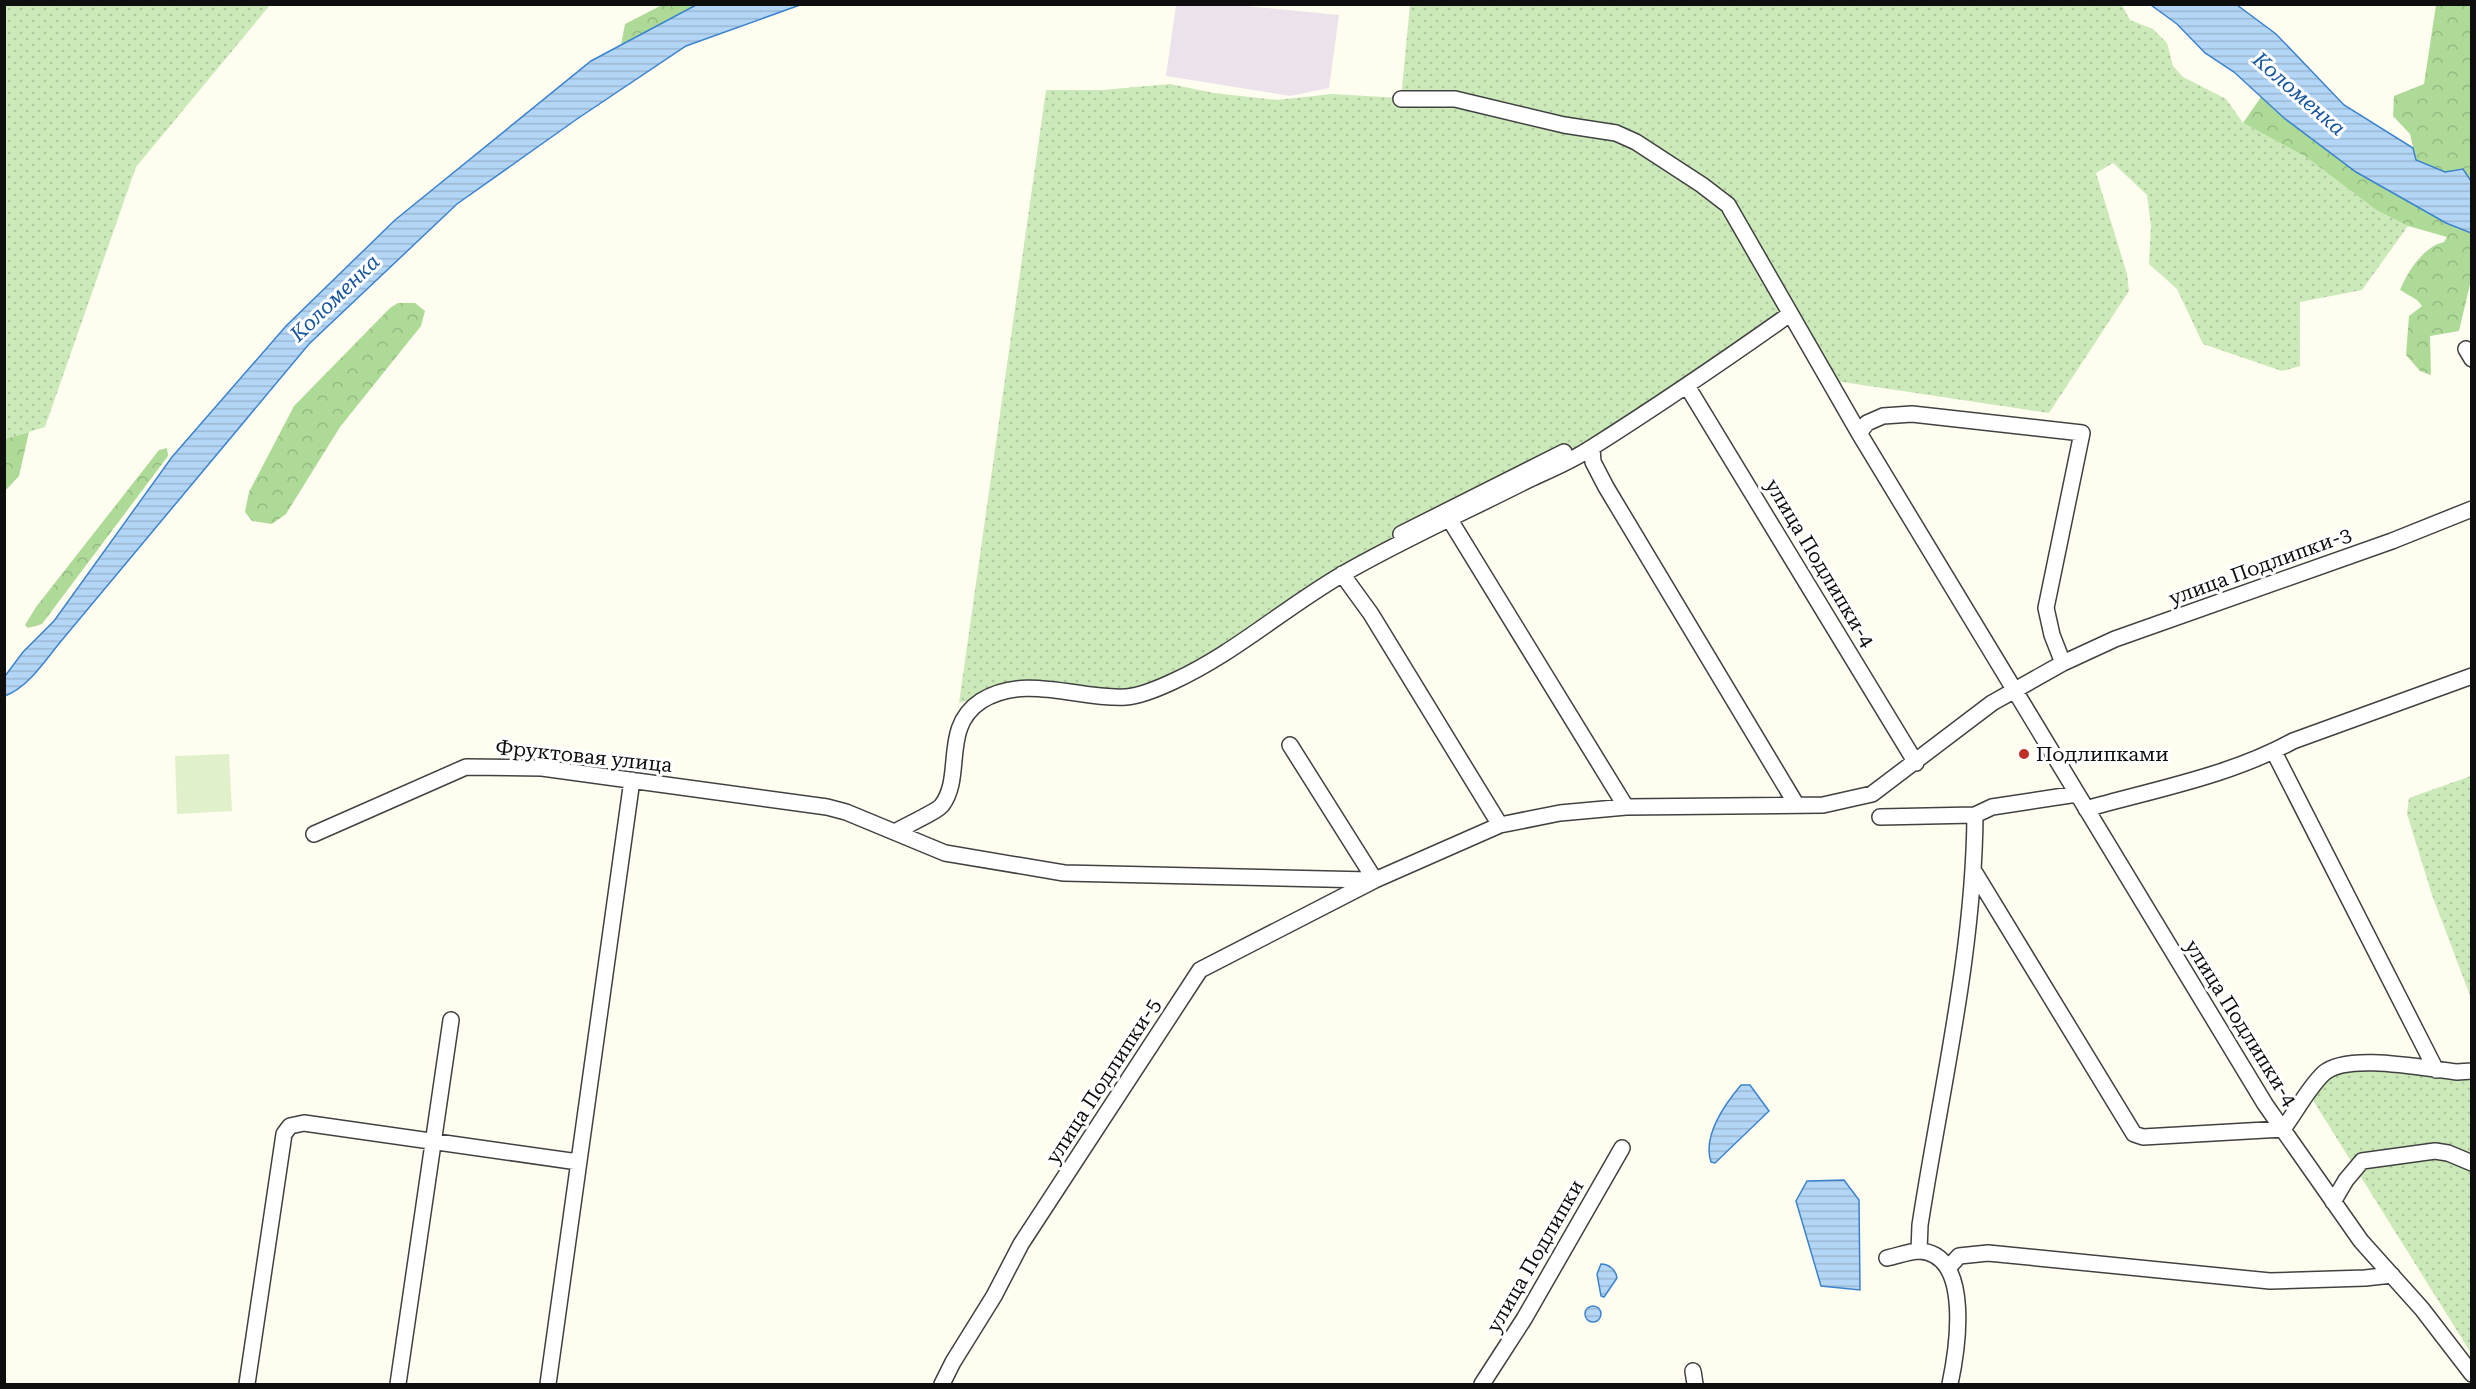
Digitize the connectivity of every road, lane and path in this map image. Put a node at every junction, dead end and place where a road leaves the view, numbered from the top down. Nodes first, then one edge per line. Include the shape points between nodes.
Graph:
1 (1401, 99) dead end
2 (1790, 314) junction
3 (1687, 386) junction
4 (1859, 433) junction
5 (1597, 444) junction
6 (2472, 509) edge
7 (1450, 520) junction
8 (1342, 574) junction
9 (2063, 663) junction
10 (2472, 676) edge
11 (2016, 690) junction
12 (1128, 697) junction
13 (1290, 745) dead end
14 (2274, 752) junction
15 (1916, 763) junction
16 (632, 780) junction
17 (2078, 794) junction
18 (1796, 804) junction
19 (1626, 807) junction
20 (2086, 809) junction
21 (1975, 814) junction
22 (1880, 817) dead end
23 (1500, 825) junction
24 (895, 832) junction
25 (314, 834) dead end
26 (1975, 873) junction
27 (1375, 880) junction
28 (451, 1020) dead end
29 (2436, 1070) junction
30 (2472, 1071) edge
31 (2283, 1130) junction
32 (433, 1142) junction
33 (1622, 1148) dead end
34 (578, 1162) junction
35 (2472, 1163) edge
36 (2333, 1202) junction
37 (1919, 1251) junction
38 (1887, 1258) dead end
39 (1950, 1266) junction
40 (2392, 1275) junction
41 (2472, 1374) edge
42 (247, 1384) edge
43 (398, 1384) edge
44 (548, 1384) edge
45 (942, 1384) edge
46 (1482, 1384) edge
47 (1950, 1384) edge

1 - 2 street, улица Подлипки-4 via 1455,99 1616,133 1636,142 1728,205
2 - 3 street
2 - 4 street, улица Подлипки-4
3 - 5 street
3 - 15 street, улица Подлипки-4
4 - 9 street via 1867,423 1883,416 1912,414 2082,434 2046,608
4 - 11 street, улица Подлипки-4
5 - 7 street
5 - 12 street via 1559,453 1436,514 1322,578 1216,648
5 - 18 street via 1593,462 1606,487
6 - 9 street, улица Подлипки-3 via 2115,639
7 - 8 street
7 - 19 street
8 - 12 street via 1226,653 1171,682
8 - 23 street via 1371,614
9 - 11 street, улица Подлипки-3
10 - 14 street via 2293,741
11 - 15 street via 1992,703
11 - 17 street, улица Подлипки-4
12 - 24 street via 1056,688 1005,692 981,701 966,714 958,730 948,795 942,805 936,812
13 - 27 street
14 - 20 street via 2207,776
14 - 29 street
15 - 18 street via 1872,794 1823,805
16 - 24 street, Фруктовая улица via 827,807
16 - 25 street, Фруктовая улица via 542,768 466,766
16 - 34 street
17 - 20 street, улица Подлипки-4
17 - 21 street via 1992,807
18 - 19 street
19 - 23 street via 1560,813
20 - 31 street, улица Подлипки-4
21 - 22 street
21 - 26 street
23 - 27 street
24 - 27 street, Фруктовая улица via 945,853 1064,873
26 - 31 street, улица Подлипки-4 via 2134,1134 2143,1137
26 - 37 street
27 - 45 street, улица Подлипки-5 via 1200,970 1021,1244
28 - 32 street
29 - 30 street
29 - 31 street via 2360,1063 2337,1067 2325,1072
31 - 36 street
32 - 34 street
32 - 42 street via 304,1123 290,1126 284,1134
32 - 43 street
33 - 46 street, улица Подлипки
34 - 44 street
35 - 36 street via 2435,1151 2362,1161
36 - 40 street
37 - 38 street
37 - 39 street via 1936,1255
39 - 40 street via 1959,1256 1988,1253 2270,1281
39 - 47 street via 1956,1295 1956,1354
40 - 41 street

